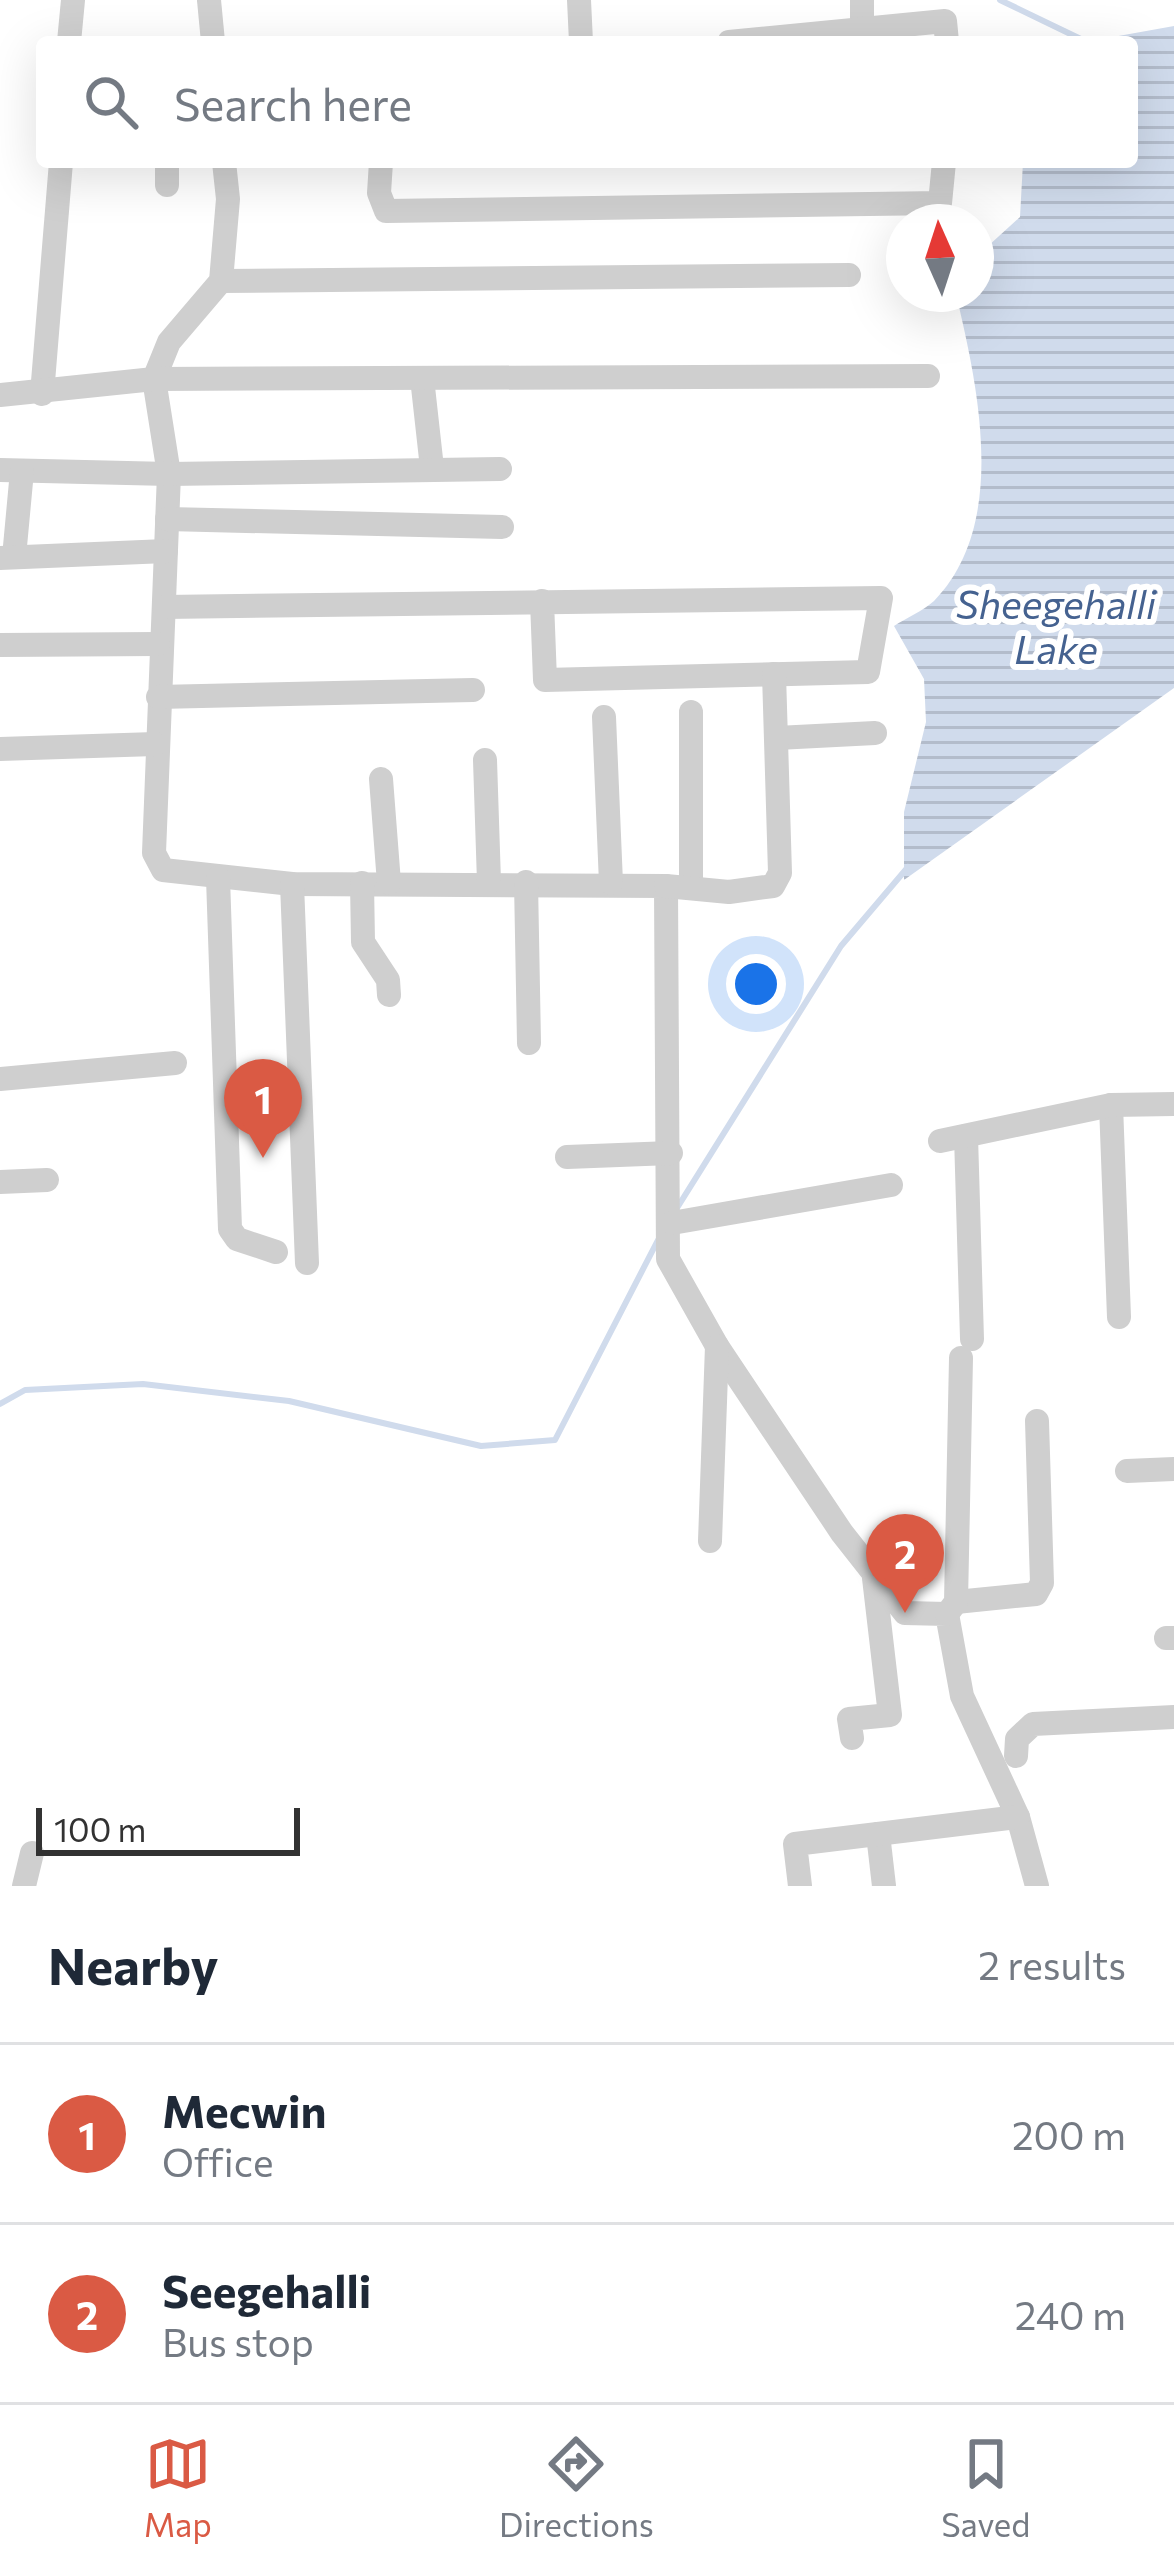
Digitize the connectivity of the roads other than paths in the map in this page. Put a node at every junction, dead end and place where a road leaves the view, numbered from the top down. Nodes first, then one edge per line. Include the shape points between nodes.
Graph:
1 (73, 0) edge
2 (209, 0) edge
3 (579, 0) edge
4 (862, 0) edge
5 (862, 29) junction
6 (70, 36) edge
7 (212, 36) edge
8 (581, 36) edge
9 (790, 36) edge
10 (947, 36) edge
11 (61, 168) edge
12 (225, 168) edge
13 (381, 168) edge
14 (943, 168) edge
15 (849, 275) dead end
16 (221, 281) junction
17 (928, 376) dead end
18 (422, 378) junction
19 (154, 379) junction
20 (0, 394) edge
21 (42, 394) junction
22 (432, 468) junction
23 (500, 469) dead end
24 (11, 471) edge
25 (169, 475) junction
26 (167, 518) junction
27 (502, 527) dead end
28 (166, 551) junction
29 (7, 558) edge
30 (542, 601) junction
31 (164, 607) junction
32 (158, 644) junction
33 (0, 645) edge
34 (774, 674) junction
35 (473, 690) dead end
36 (158, 697) junction
37 (691, 712) dead end
38 (604, 717) dead end
39 (875, 733) dead end
40 (776, 738) junction
41 (155, 744) junction
42 (0, 749) edge
43 (485, 760) dead end
44 (381, 779) dead end
45 (218, 878) junction
46 (489, 882) junction
47 (526, 882) junction
48 (389, 883) junction
49 (611, 883) junction
50 (292, 884) junction
51 (362, 884) junction
52 (678, 887) junction
53 (389, 995) dead end
54 (529, 1043) dead end
55 (175, 1063) dead end
56 (0, 1078) edge
57 (1174, 1104) edge
58 (1111, 1106) junction
59 (966, 1136) junction
60 (940, 1142) dead end
61 (671, 1153) junction
62 (567, 1157) dead end
63 (47, 1180) dead end
64 (0, 1182) edge
65 (891, 1185) dead end
66 (672, 1223) junction
67 (276, 1252) dead end
68 (307, 1264) dead end
69 (1119, 1316) dead end
70 (718, 1346) junction
71 (1037, 1421) dead end
72 (1174, 1469) edge
73 (1127, 1471) dead end
74 (710, 1541) dead end
75 (874, 1576) junction
76 (951, 1608) junction
77 (1174, 1717) edge
78 (852, 1738) dead end
79 (1016, 1756) dead end
80 (1018, 1816) junction
81 (878, 1834) junction
82 (32, 1853) dead end
83 (24, 1886) edge
84 (800, 1886) edge
85 (884, 1886) edge
86 (1037, 1886) edge

1 - 6 street
2 - 7 street
3 - 8 street
4 - 5 street
5 - 9 street
5 - 10 street via 946,21
11 - 21 street
12 - 16 street
13 - 14 street via 386,211 940,203
15 - 16 street
16 - 19 street via 169,342
17 - 18 street
18 - 19 street
18 - 22 street
19 - 21 street
19 - 25 street
20 - 21 street
22 - 23 street
22 - 25 street
24 - 25 street
24 - 29 street
25 - 26 street
26 - 27 street
26 - 28 street
28 - 29 street
28 - 31 street
30 - 31 street
30 - 34 street via 544,680
30 - 34 street via 881,598 868,672
31 - 32 street
32 - 33 street
32 - 36 street
34 - 40 street
35 - 36 street
36 - 41 street
37 - 52 street
38 - 49 street
39 - 40 street
40 - 52 street via 773,886
41 - 42 street
41 - 45 street via 154,853 163,870
43 - 46 street
44 - 48 street
45 - 50 street
45 - 67 street via 230,1229
46 - 47 street
46 - 48 street
47 - 49 street
47 - 54 street
48 - 51 street
49 - 52 street
50 - 51 street
50 - 68 street
51 - 53 street via 363,942
52 - 61 street
55 - 56 street
57 - 58 street
58 - 59 street
58 - 69 street
59 - 60 street
59 - 76 street via 967,1348
61 - 62 street
61 - 66 street
63 - 64 street
65 - 66 street
66 - 70 street via 668,1258
70 - 74 street
70 - 75 street
71 - 76 street via 1042,1583 1036,1594
72 - 73 street
75 - 76 street via 905,1612
75 - 78 street via 890,1715 849,1719
76 - 80 street via 962,1696
77 - 79 street via 1033,1724 1017,1739
80 - 81 street
80 - 86 street
81 - 84 street via 794,1844
81 - 85 street
82 - 83 street

